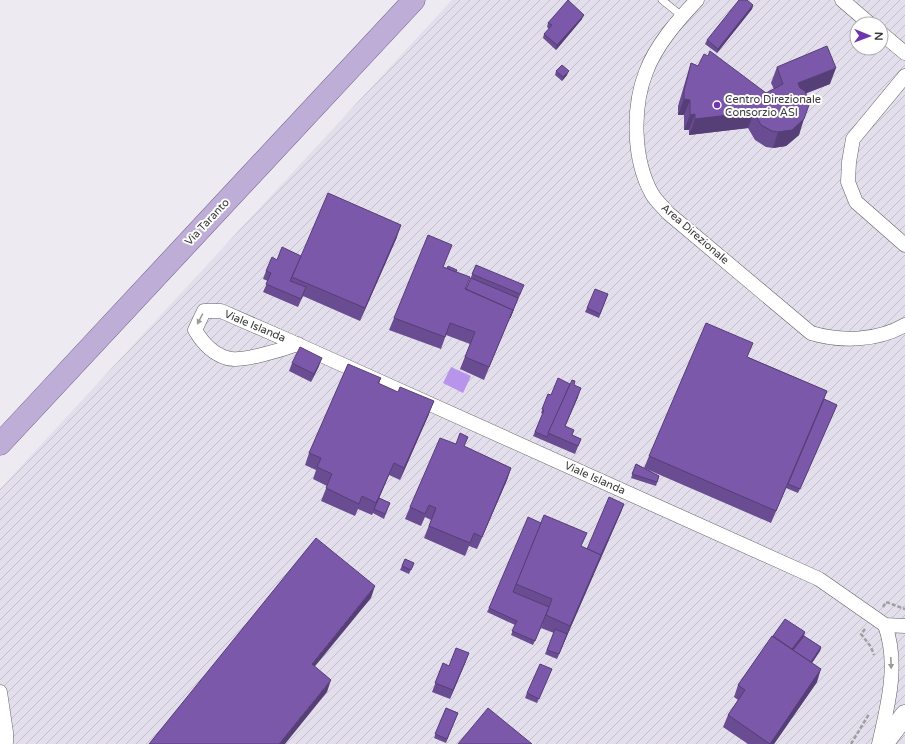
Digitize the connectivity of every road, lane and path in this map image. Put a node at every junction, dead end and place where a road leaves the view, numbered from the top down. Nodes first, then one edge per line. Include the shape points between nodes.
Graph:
1 (414, 0) edge
2 (662, 0) edge
3 (697, 0) edge
4 (842, 0) edge
5 (682, 16) junction
6 (861, 16) edge
7 (889, 40) edge
8 (905, 53) edge
9 (905, 76) edge
10 (905, 245) edge
11 (905, 324) edge
12 (298, 344) junction
13 (0, 444) edge
14 (905, 609) edge
15 (880, 621) junction
16 (905, 626) edge
17 (876, 658) dead end
18 (0, 692) edge
19 (871, 710) dead end
20 (905, 715) edge
21 (5, 741) edge
22 (850, 744) edge
23 (879, 744) edge
24 (883, 744) edge

1 - 13 main road, Via Taranto
2 - 5 lane
3 - 5 street, Area Direzionale
4 - 6 street
5 - 11 street, Area Direzionale via 646,71 640,91 638,148 644,175 653,195 668,213 810,333 836,338 857,338 877,336 897,330
7 - 8 street
9 - 10 street via 853,139 848,182 856,202
12 -> 12 street, Viale Islanda via 221,311 204,312 194,330 203,343 228,359 251,357
12 - 15 street, Viale Islanda via 819,578
14 - 15 path via 886,602
15 - 16 street
15 - 17 path via 861,634
15 -> 23 street via 891,641 892,674
18 - 21 street
19 - 22 path
20 - 24 street

